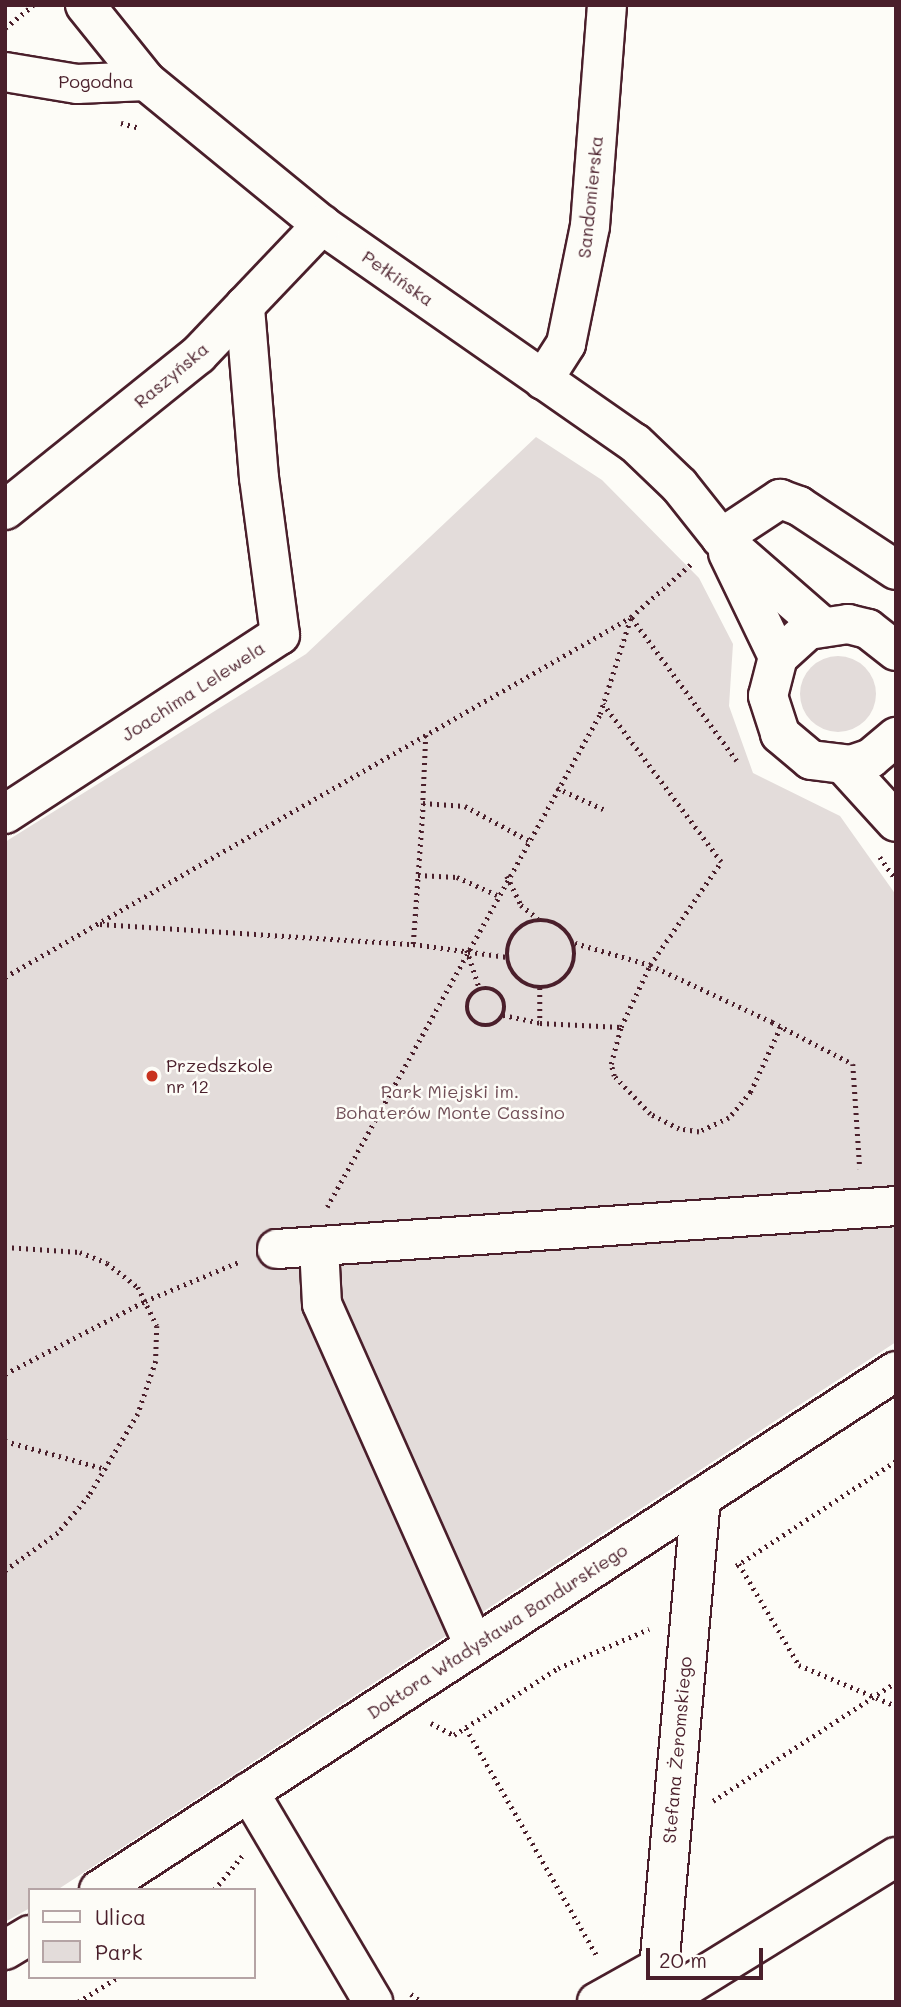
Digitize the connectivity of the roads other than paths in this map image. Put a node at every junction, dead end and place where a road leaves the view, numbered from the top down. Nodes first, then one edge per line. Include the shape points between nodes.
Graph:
1 (85, 5) edge
2 (609, 6) edge
3 (5, 72) edge
4 (146, 81) junction
5 (322, 225) junction
6 (245, 306) junction
7 (543, 380) junction
8 (5, 510) edge
9 (708, 549) junction
10 (896, 570) edge
11 (822, 626) junction
12 (896, 651) edge
13 (778, 657) junction
14 (893, 751) edge
15 (844, 765) junction
16 (5, 814) edge
17 (896, 822) edge
18 (879, 1207) edge
19 (319, 1247) junction
20 (277, 1250) road end
21 (896, 1371) edge
22 (701, 1498) junction
23 (474, 1646) junction
24 (249, 1792) junction
25 (896, 1829) edge
26 (890, 1861) edge
27 (102, 1888) edge
28 (28, 1936) edge
29 (5, 1950) edge
30 (658, 1991) edge
31 (607, 1996) edge
32 (373, 2002) edge

1 - 4 street, Pełkińska
2 - 7 street, Sandomierska via 590,226 566,344
3 - 4 street, Pogodna via 77,85
4 - 5 street, Pełkińska
5 - 6 street, Raszyńska
5 - 7 street, Pełkińska
6 - 8 street, Raszyńska via 198,355
6 - 16 street, Joachima Lelewela via 259,478 281,635
7 - 9 street, Pełkińska via 635,443 679,485
9 - 10 street via 780,499 799,506
9 - 11 street, Pełkińska
9 - 13 street, Pełkińska
11 - 12 street via 848,624 867,629
11 - 13 street via 792,642
13 - 15 street via 768,696 780,734 811,760
14 - 15 street
15 - 17 street
18 - 19 street
19 - 20 street
19 - 23 street via 322,1304
21 - 22 street, Doktora Władysława Bandurskiego
22 - 23 street, Doktora Władysława Bandurskiego
22 - 30 street, Stefana Żeromskiego
23 - 24 street, Doktora Władysława Bandurskiego
24 - 27 street, Doktora Władysława Bandurskiego
24 - 32 street
25 - 26 street
26 - 30 street
28 - 29 street
30 - 31 street

